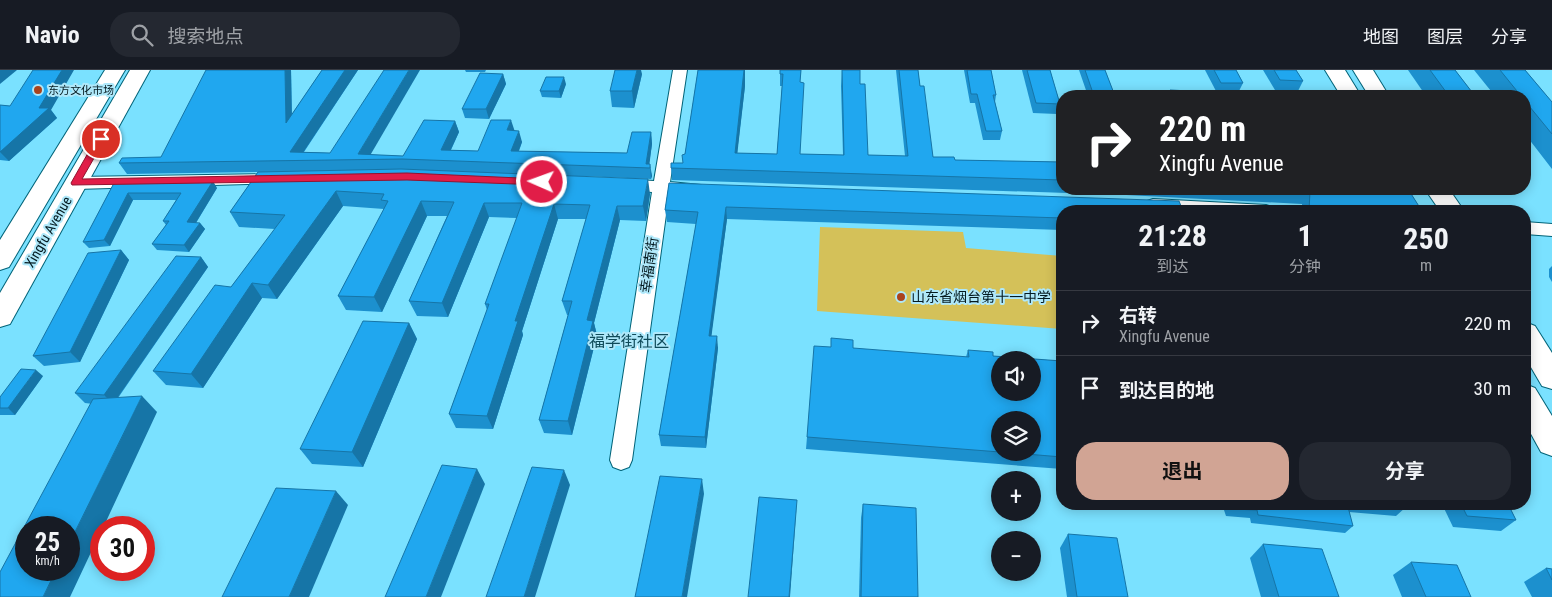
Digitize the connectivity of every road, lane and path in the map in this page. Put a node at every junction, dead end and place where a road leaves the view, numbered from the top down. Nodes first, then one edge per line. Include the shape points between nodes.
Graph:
1 (115, 70) edge
2 (140, 70) edge
3 (680, 70) edge
4 (1335, 70) edge
5 (1363, 70) edge
6 (1347, 90) edge
7 (1375, 90) edge
8 (300, 178) edge
9 (76, 183) junction
10 (606, 185) edge
11 (715, 189) edge
12 (1135, 204) edge
13 (1154, 205) edge
14 (1531, 228) edge
15 (1552, 230) edge
16 (0, 261) edge
17 (0, 317) edge
18 (1531, 343) edge
19 (1552, 378) edge
20 (1531, 406) edge
21 (1552, 443) edge
22 (621, 460) dead end

1 - 16 main road, Xingfu Avenue
2 - 9 main road, Xingfu Avenue
3 - 22 street, 幸福南街
4 - 6 main road
5 - 7 main road
8 - 9 street
9 - 17 main road, Xingfu Avenue
10 - 11 street
12 - 13 street
14 - 15 street
18 - 19 main road
20 - 21 main road

